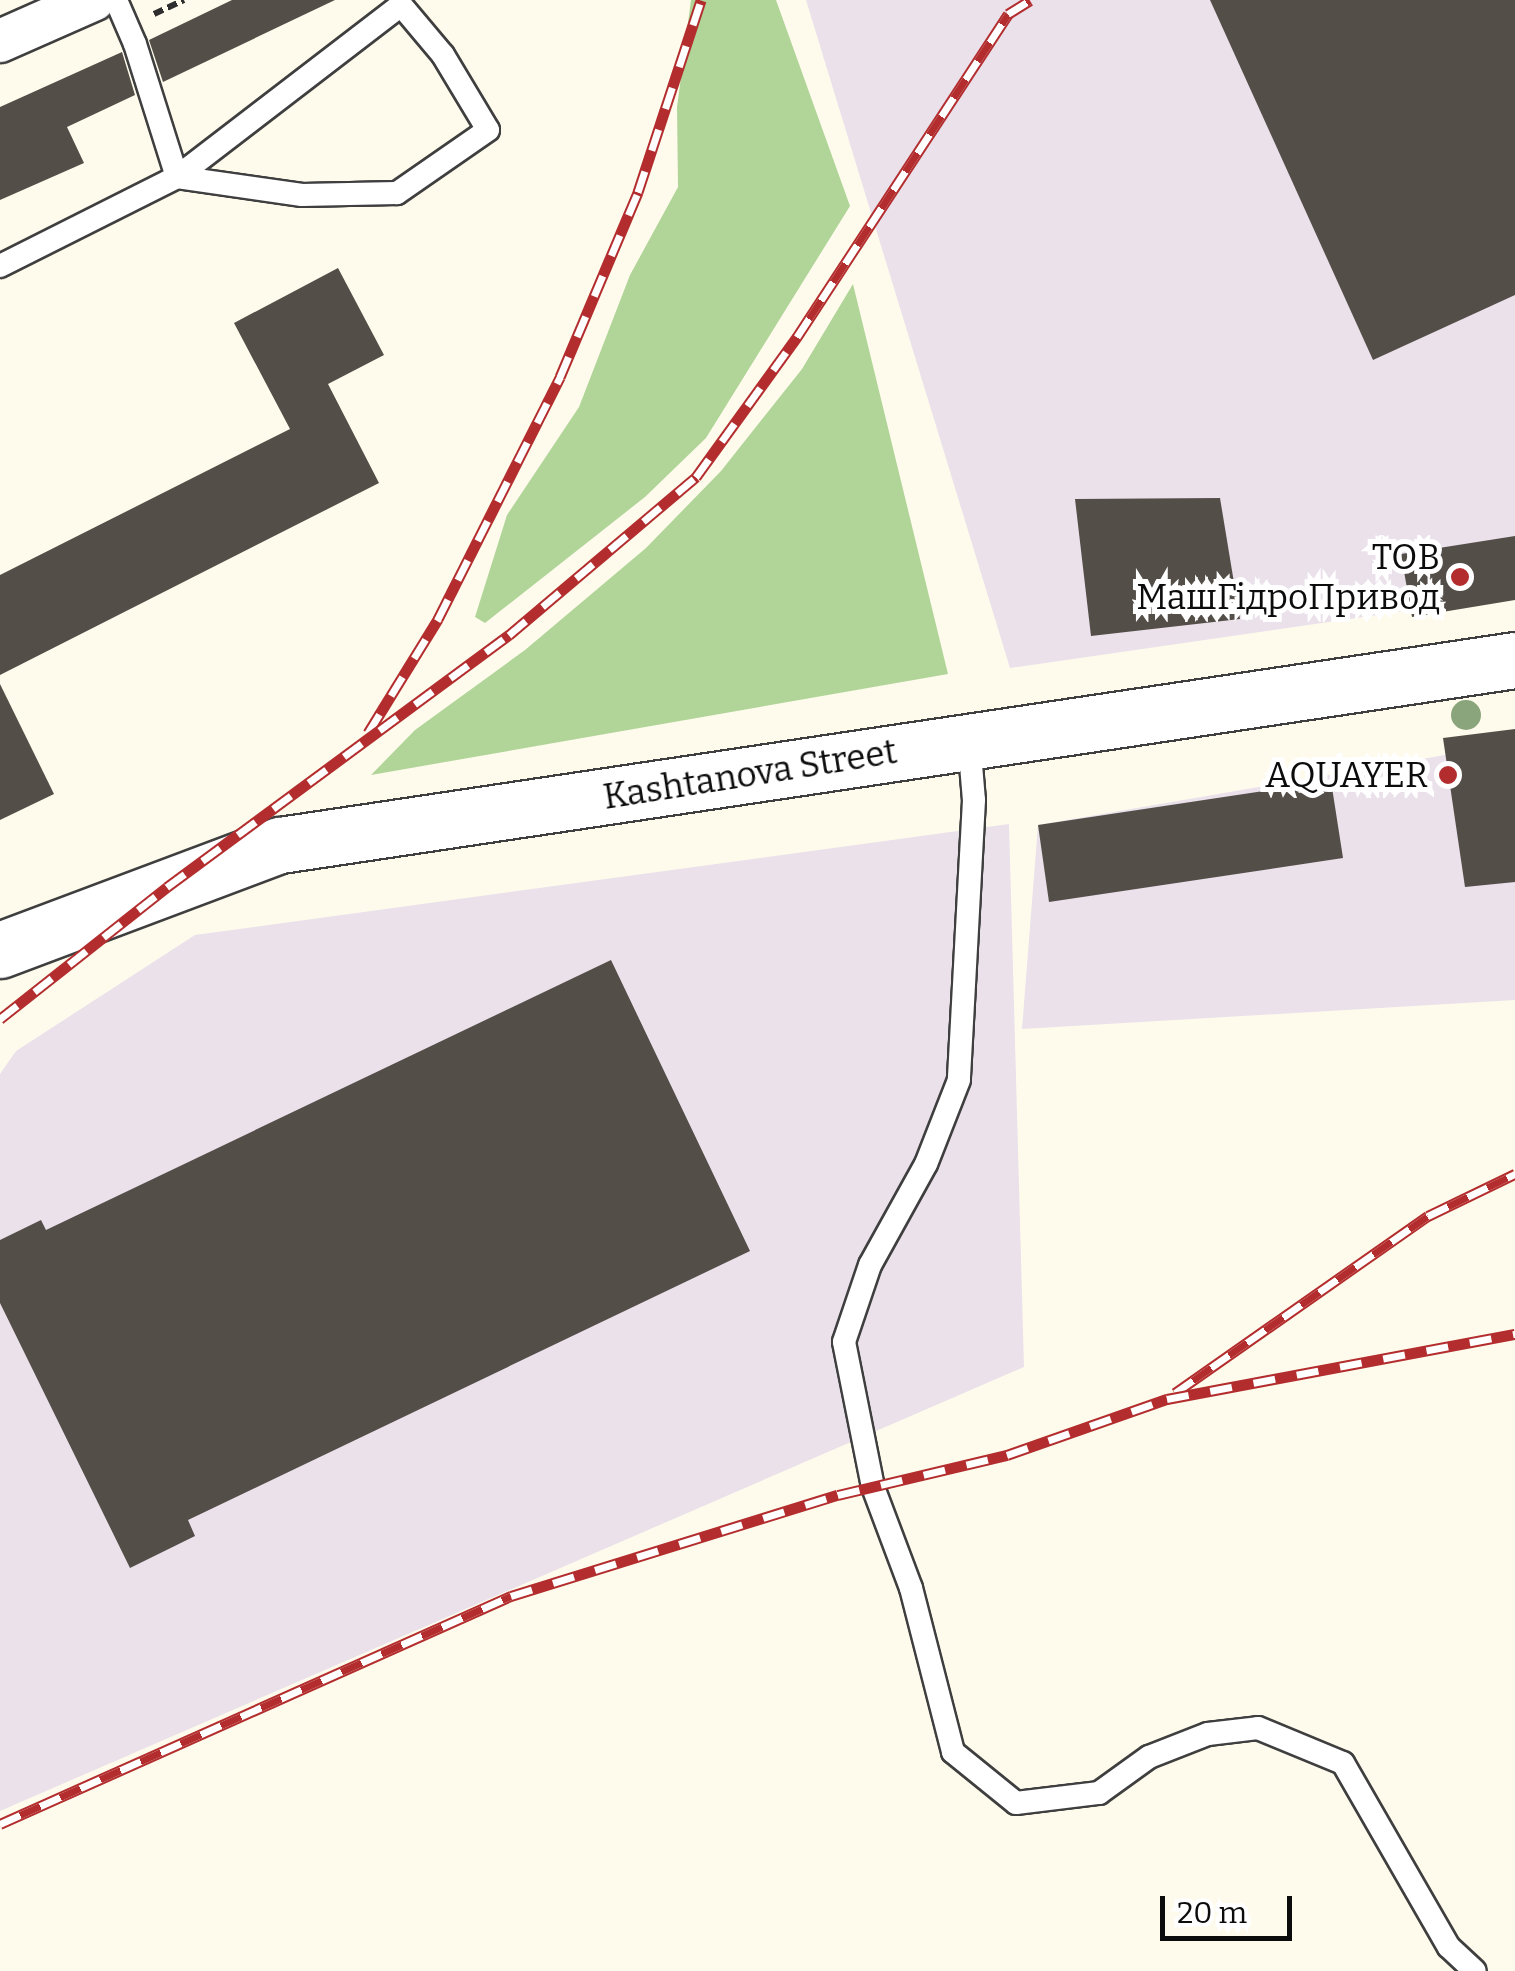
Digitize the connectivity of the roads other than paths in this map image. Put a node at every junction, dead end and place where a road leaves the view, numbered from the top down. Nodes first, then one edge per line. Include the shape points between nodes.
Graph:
1 (92, 0) edge
2 (116, 0) edge
3 (0, 41) edge
4 (177, 177) junction
5 (0, 266) edge
6 (1515, 660) edge
7 (969, 742) junction
8 (0, 950) edge
9 (1452, 1960) edge
10 (1475, 1971) edge

1 - 3 street
2 - 4 lane
4 - 4 lane via 302,195 397,193 488,130 443,56 401,5
4 - 5 lane
6 - 7 street, Kashtanova Street
7 - 8 street, Kashtanova Street via 280,844
7 - 9 lane via 974,800 960,1080 926,1164 870,1265 844,1342 873,1488 911,1588 953,1752 1016,1803 1100,1793 1150,1757 1208,1734 1258,1728 1342,1763
9 - 10 lane

